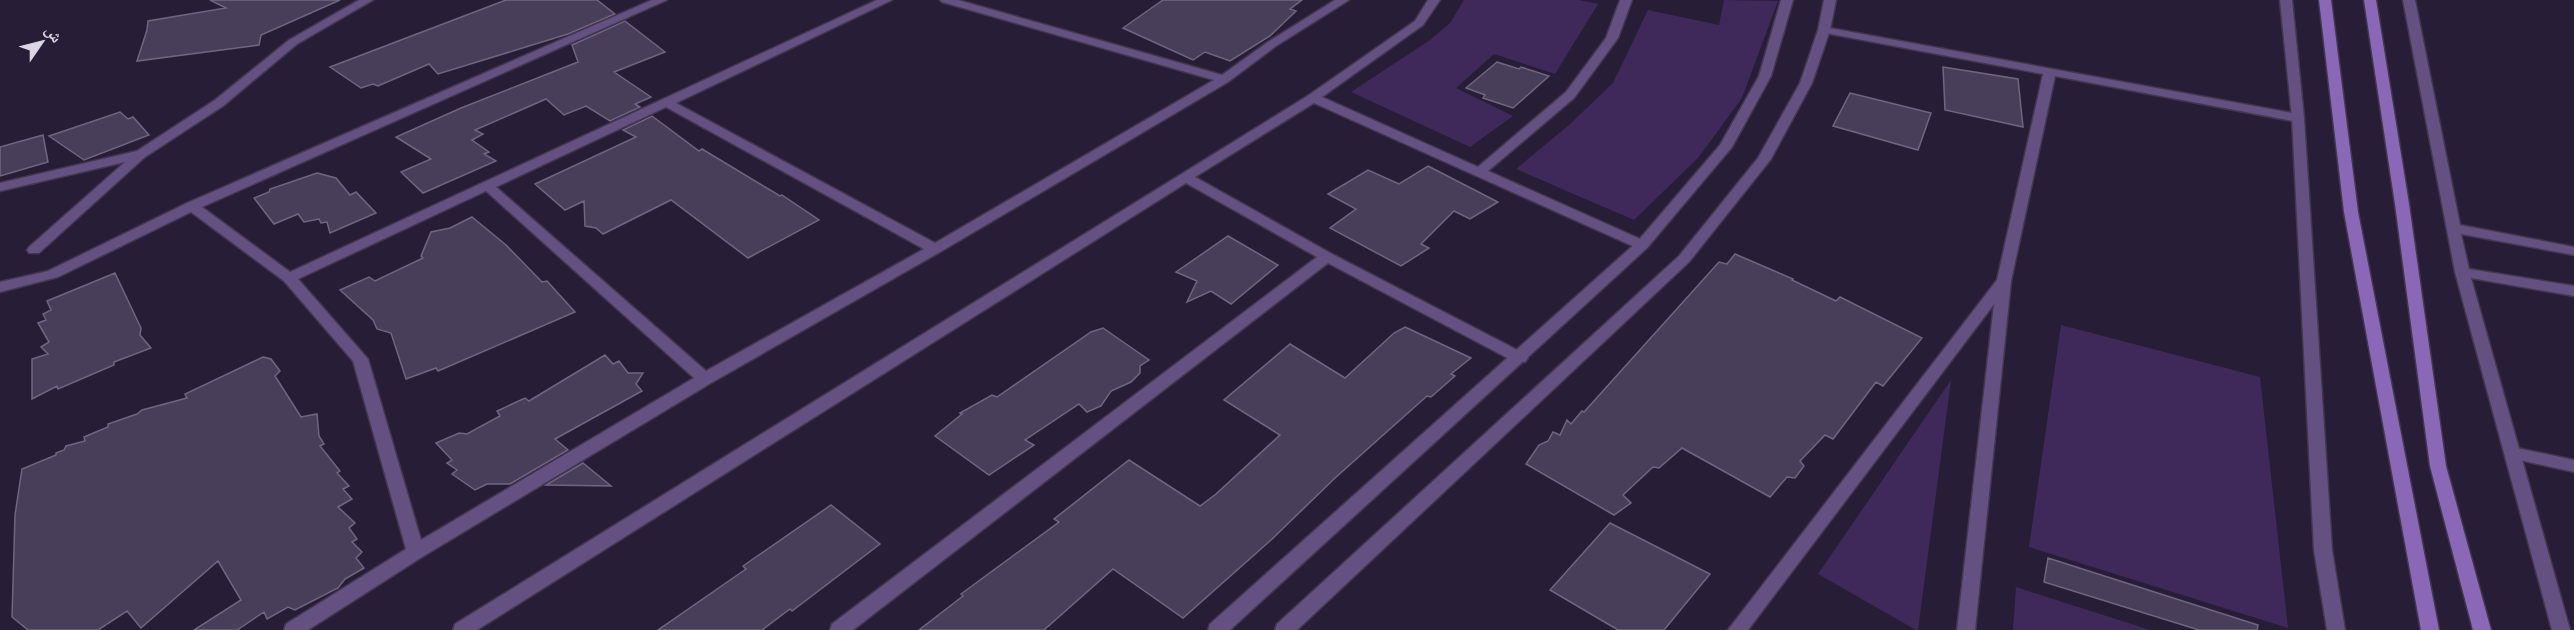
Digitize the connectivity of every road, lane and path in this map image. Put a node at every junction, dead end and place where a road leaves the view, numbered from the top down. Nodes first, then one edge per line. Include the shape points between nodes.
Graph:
1 (367, 0) edge
2 (661, 0) edge
3 (886, 0) edge
4 (946, 0) edge
5 (1343, 0) edge
6 (1434, 0) edge
7 (1626, 0) edge
8 (1787, 0) edge
9 (1830, 0) edge
10 (2286, 0) edge
11 (2325, 0) edge
12 (2370, 0) edge
13 (2409, 0) edge
14 (1824, 30) junction
15 (2050, 71) junction
16 (1224, 78) junction
17 (1313, 98) junction
18 (667, 103) junction
19 (2298, 118) junction
20 (141, 154) junction
21 (1478, 173) junction
22 (1185, 177) junction
23 (0, 187) edge
24 (489, 187) junction
25 (192, 206) junction
26 (2455, 228) junction
27 (1642, 245) junction
28 (935, 249) junction
29 (34, 250) dead end
30 (2574, 250) edge
31 (1328, 257) junction
32 (2462, 272) junction
33 (289, 278) junction
34 (2004, 281) junction
35 (0, 288) edge
36 (2574, 291) edge
37 (1520, 358) junction
38 (705, 379) junction
39 (2512, 453) junction
40 (2574, 466) edge
41 (416, 552) junction
42 (292, 630) edge
43 (462, 630) edge
44 (839, 630) edge
45 (1217, 630) edge
46 (1284, 630) edge
47 (1737, 630) edge
48 (1966, 630) edge
49 (2336, 630) edge
50 (2430, 630) edge
51 (2482, 630) edge
52 (2561, 630) edge

1 - 20 street via 293,42 219,103
2 - 25 street
3 - 18 street
4 - 16 street
5 - 16 street
6 - 17 street via 1419,23
7 - 21 street via 1612,38 1570,95
8 - 27 street via 1765,76 1726,147
9 - 14 street
10 - 19 street
11 - 50 main road via 2351,212
12 - 51 main road via 2438,466
13 - 26 street
14 - 15 street
14 - 46 street via 1806,83 1764,159 1684,259
15 - 19 street
15 - 34 street
16 - 28 street
17 - 21 street
17 - 22 street
18 - 24 street
18 - 28 street
19 - 49 street via 2323,550
20 - 23 street
20 - 29 street
21 - 27 street
22 - 31 street
22 - 43 street
24 - 33 street
24 - 38 street
25 - 33 street
25 - 35 street via 53,274
26 - 30 street
26 - 32 street
27 - 37 street
28 - 38 street
31 - 37 street
31 - 44 street
32 - 36 street
32 - 39 street
33 - 41 street via 360,359
34 - 47 street
34 - 48 street
37 - 45 street
38 - 41 street
39 - 40 street
39 - 52 street
41 - 42 street

